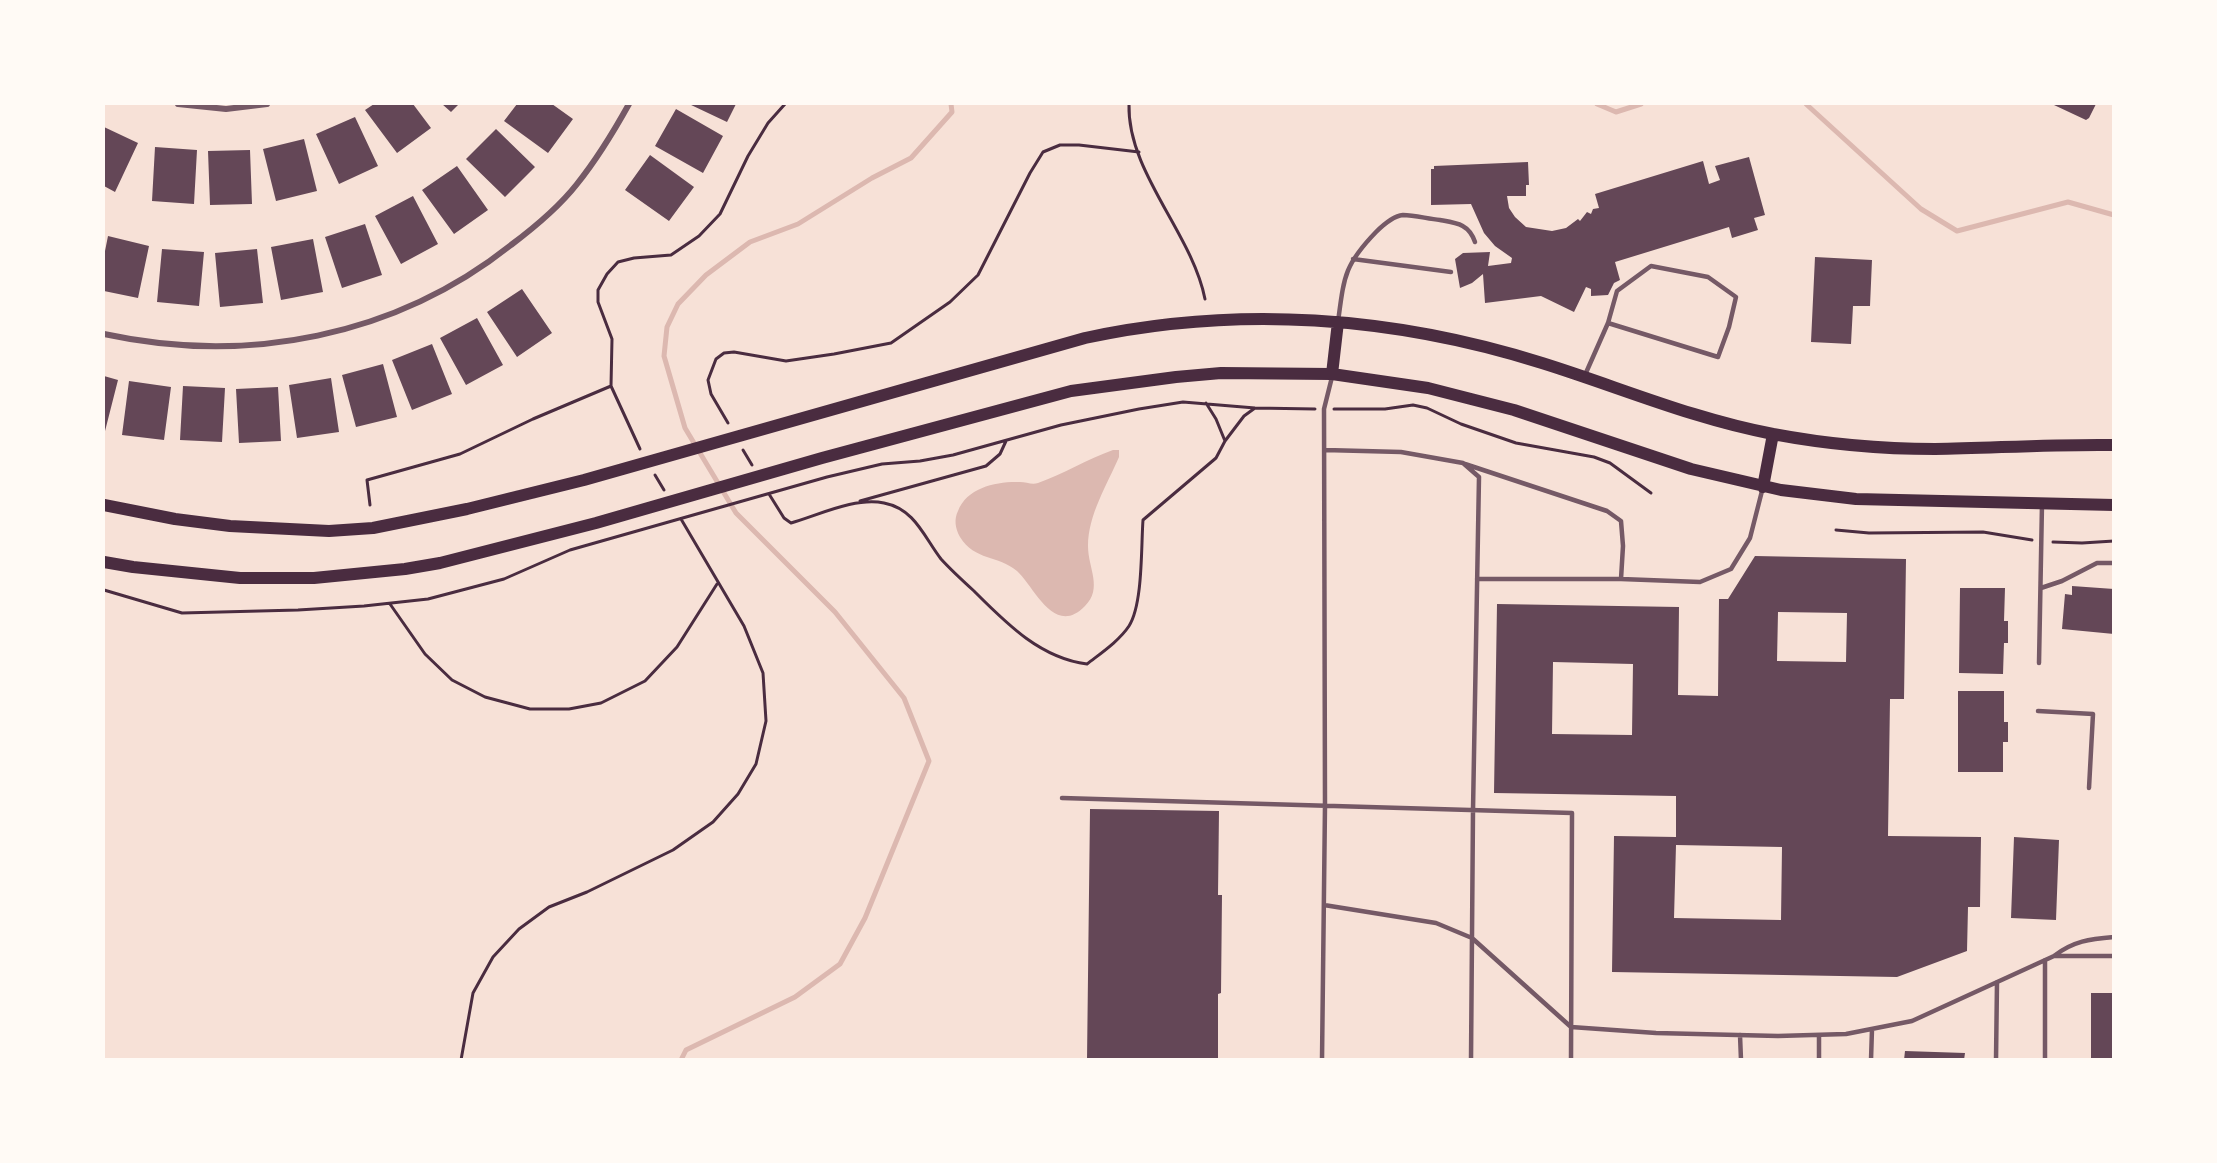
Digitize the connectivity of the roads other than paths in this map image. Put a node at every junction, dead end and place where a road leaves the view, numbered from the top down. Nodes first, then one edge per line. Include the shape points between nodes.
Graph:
1 (178, 104) edge
2 (267, 104) edge
3 (629, 104) edge
4 (1475, 242) dead end
5 (1353, 259) junction
6 (1451, 272) dead end
7 (1338, 322) junction
8 (1608, 323) junction
9 (104, 334) edge
10 (1332, 374) junction
11 (1584, 378) junction
12 (1773, 434) junction
13 (2114, 445) edge
14 (1325, 450) junction
15 (1463, 463) junction
16 (1763, 487) junction
17 (2042, 503) junction
18 (104, 505) edge
19 (2114, 505) edge
20 (104, 562) edge
21 (2114, 564) edge
22 (1477, 579) junction
23 (1621, 579) junction
24 (2041, 588) junction
25 (2039, 663) dead end
26 (2038, 711) dead end
27 (2089, 788) dead end
28 (1062, 798) dead end
29 (1325, 806) junction
30 (1473, 810) junction
31 (1324, 904) junction
32 (2114, 937) edge
33 (1472, 938) junction
34 (2054, 956) junction
35 (2114, 956) edge
36 (2045, 960) junction
37 (1997, 982) junction
38 (1571, 1027) junction
39 (1872, 1029) junction
40 (1740, 1035) junction
41 (1819, 1035) junction
42 (1322, 1059) edge
43 (1472, 1059) edge
44 (1571, 1059) edge
45 (1741, 1059) edge
46 (1819, 1059) edge
47 (1871, 1059) edge
48 (1996, 1059) edge
49 (2044, 1059) edge

1 - 2 street via 226,109
3 - 9 street via 577,184 541,222 492,261 410,307 320,337 276,344 186,345
4 - 5 lane via 1459,223 1401,215 1384,225
5 - 6 lane
5 - 7 lane via 1345,275
7 - 10 main road
7 - 11 main road via 1464,341
7 - 18 main road via 1242,319 1134,328 1053,346 584,480 373,528 329,531 230,526
8 - 8 lane via 1718,357 1736,297 1708,277 1652,266 1617,291
8 - 11 lane
10 - 14 lane via 1324,409
10 - 16 main road via 1411,384 1485,401 1667,462
10 - 20 main road via 1221,373 1071,391 596,523 405,569 314,578 240,578
11 - 12 main road via 1696,416
12 - 13 main road via 1893,448
12 - 16 main road
14 - 15 lane via 1401,452
14 - 29 lane
15 - 22 lane via 1479,477
15 - 23 lane via 1607,511 1621,521
16 - 17 main road via 1856,499
16 - 23 lane via 1750,538 1731,568 1700,582
17 - 19 main road
17 - 24 lane
21 - 24 lane via 2097,563
22 - 23 lane
22 - 30 lane
24 - 25 lane
26 - 27 lane via 2093,714
28 - 29 lane
29 - 30 lane
29 - 31 lane
30 - 33 lane
30 - 38 lane via 1572,813
31 - 33 lane via 1436,923
31 - 42 lane
32 - 34 lane via 2084,940
33 - 38 lane
33 - 43 lane
34 - 35 lane
34 - 36 lane
36 - 37 lane
36 - 49 lane
37 - 39 lane via 1912,1021
37 - 48 lane
38 - 40 lane
38 - 44 lane
39 - 41 lane
39 - 47 lane
40 - 41 lane
40 - 45 lane
41 - 46 lane

